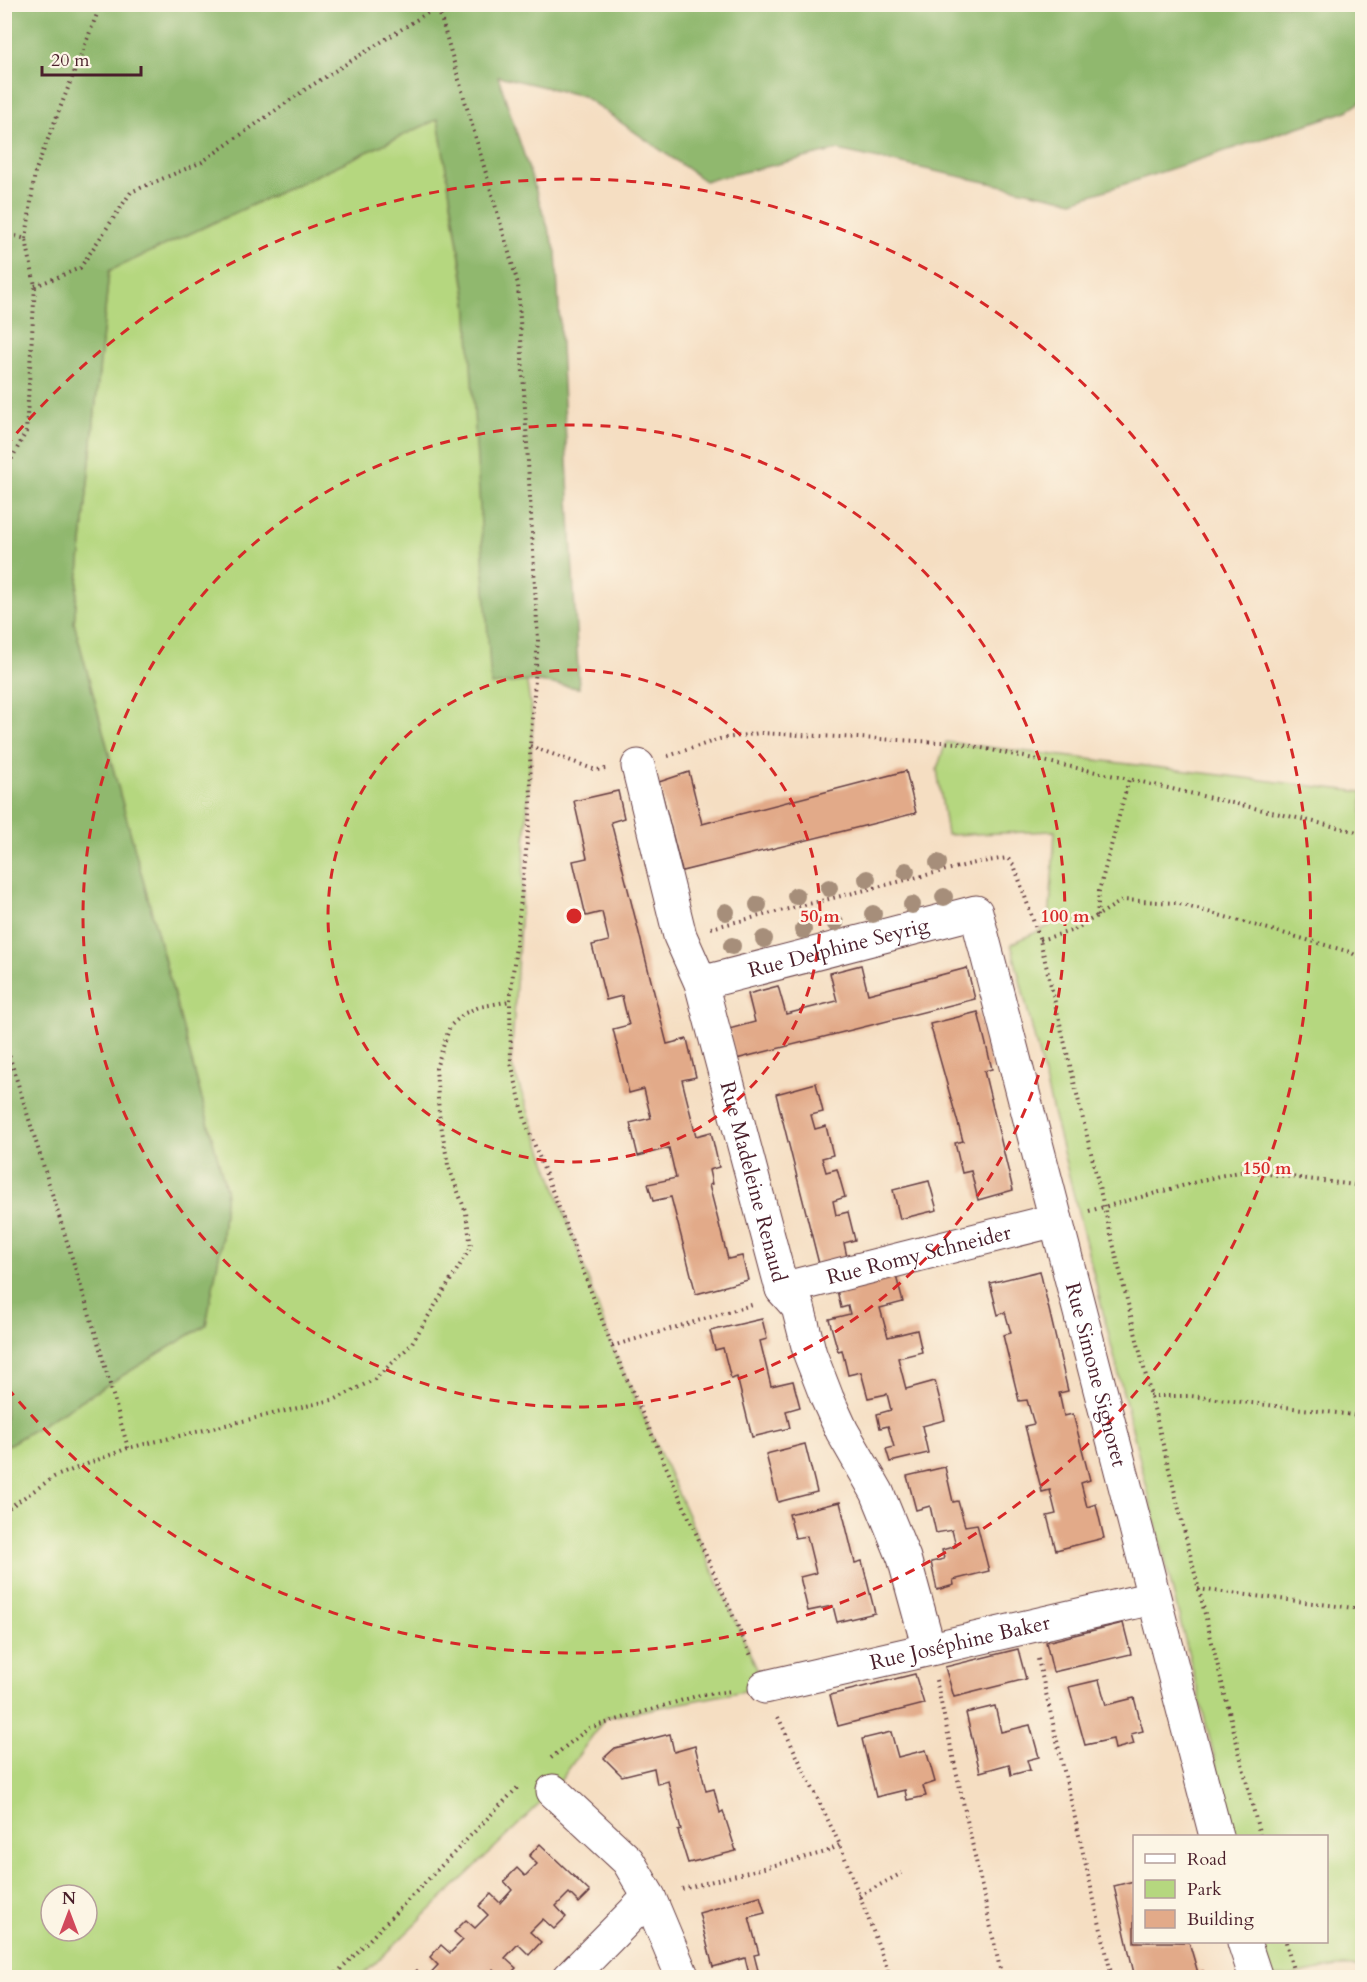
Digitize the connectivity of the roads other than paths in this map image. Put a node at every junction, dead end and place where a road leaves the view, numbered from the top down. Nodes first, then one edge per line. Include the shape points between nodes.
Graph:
1 (638, 766) road end
2 (976, 912) joint
3 (701, 983) junction
4 (1056, 1220) junction
5 (782, 1289) junction
6 (1153, 1598) junction
7 (929, 1649) junction
8 (765, 1687) road end
9 (553, 1791) dead end
10 (1216, 1835) edge
11 (649, 1897) junction
12 (1245, 1943) edge
13 (569, 1977) edge
14 (683, 1977) edge
15 (1256, 1977) edge

1 - 3 street, Rue Madeleine Renaud via 680,936
2 - 3 street, Rue Delphine Seyrig
2 - 4 street, Rue Simone Signoret
3 - 5 street, Rue Madeleine Renaud
4 - 5 street, Rue Romy Schneider
4 - 6 street, Rue Simone Signoret
5 - 7 street, Rue Madeleine Renaud via 798,1307 827,1398 904,1558
6 - 7 street, Rue Joséphine Baker
6 - 10 street, Rue Simone Signoret
7 - 8 street, Rue Joséphine Baker
9 - 11 street via 628,1861
11 - 13 street
11 - 14 street
12 - 15 street

